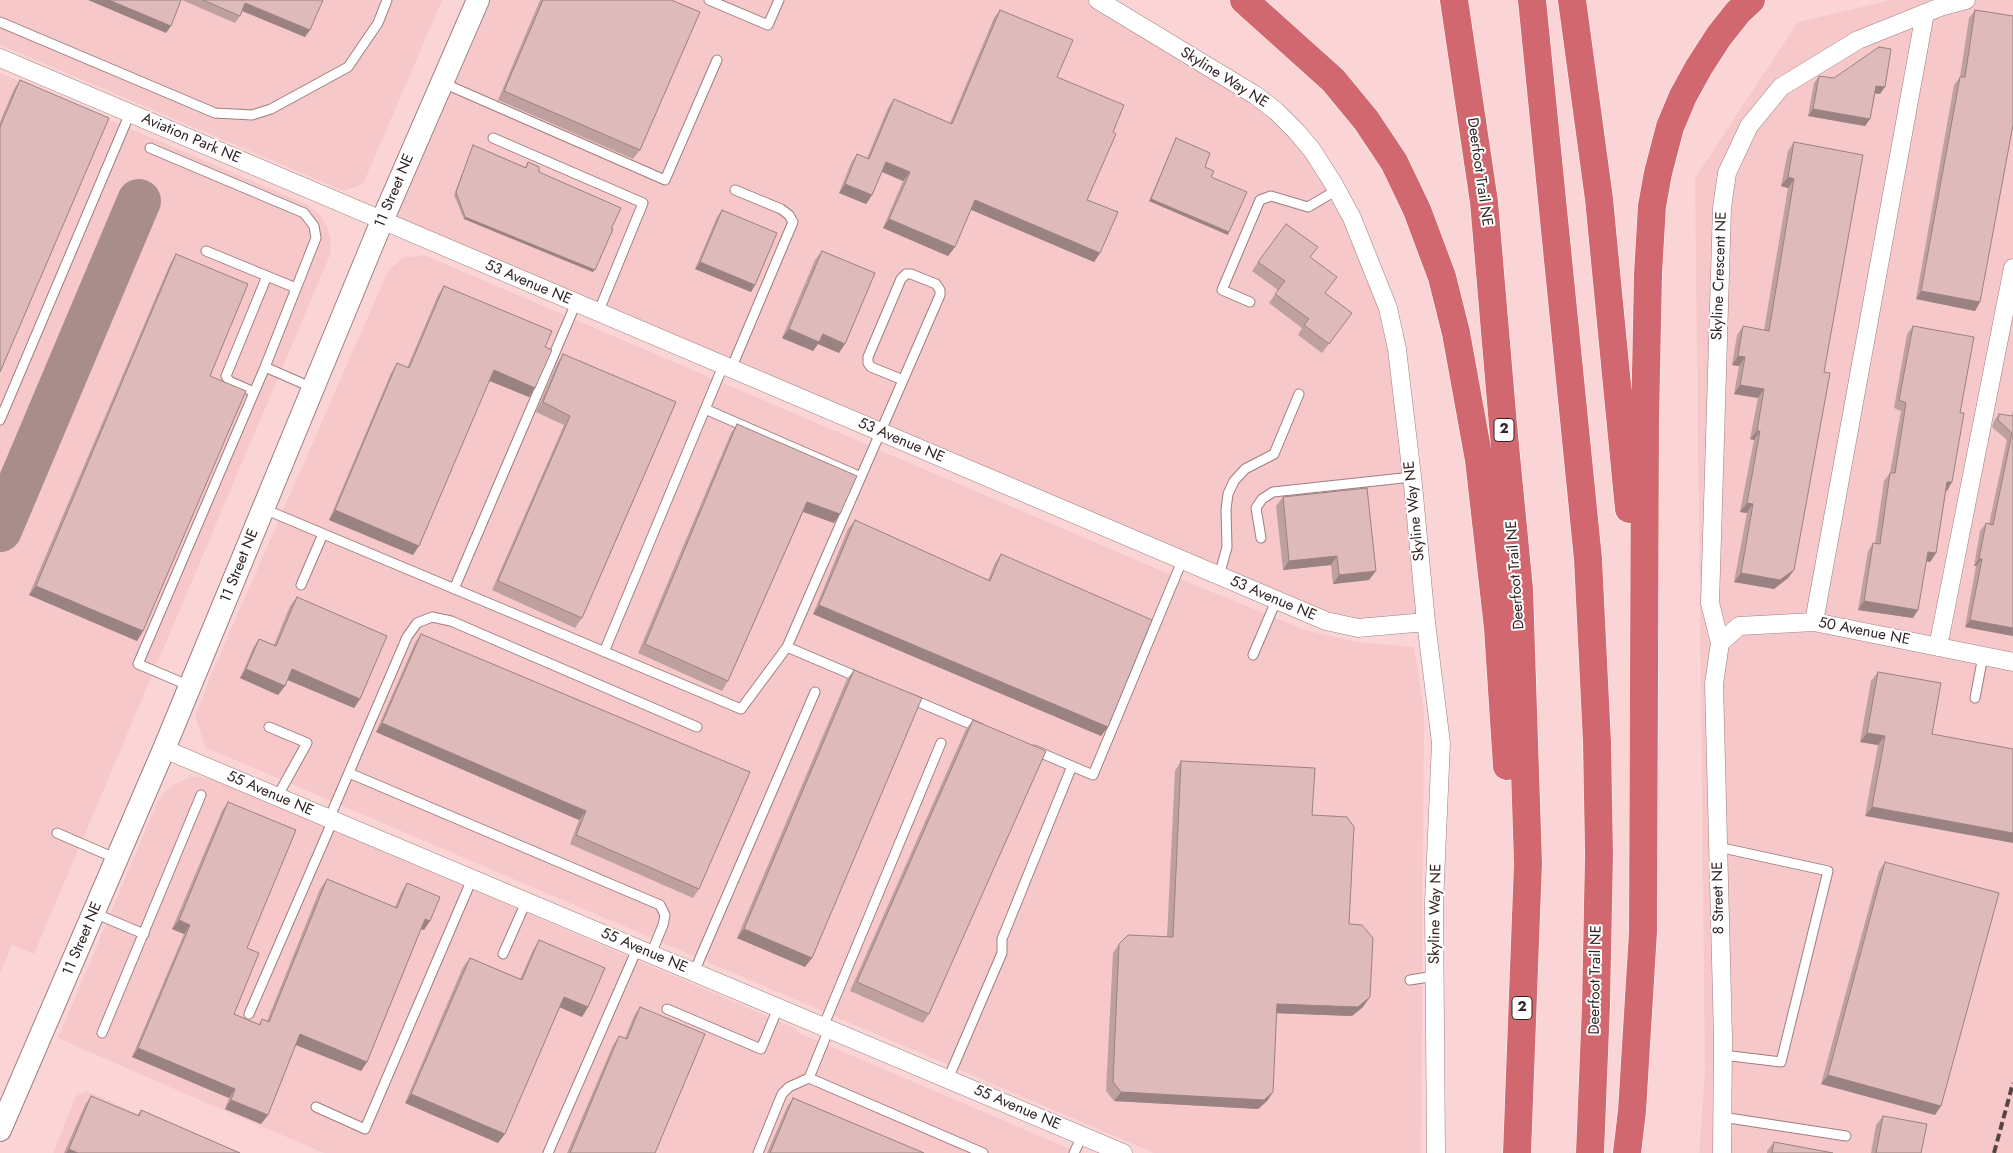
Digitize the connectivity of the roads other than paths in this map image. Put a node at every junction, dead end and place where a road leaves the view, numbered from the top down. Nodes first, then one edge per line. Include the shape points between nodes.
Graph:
1 (387, 0) edge
2 (478, 0) edge
3 (708, 0) edge
4 (779, 0) edge
5 (1098, 0) edge
6 (1244, 0) edge
7 (1454, 0) edge
8 (1532, 0) edge
9 (1572, 0) edge
10 (1751, 0) edge
11 (1966, 0) edge
12 (1925, 13) junction
13 (0, 22) edge
14 (0, 58) edge
15 (717, 60) dead end
16 (442, 82) junction
17 (130, 113) junction
18 (493, 138) dead end
19 (150, 148) dead end
20 (735, 190) dead end
21 (1337, 190) junction
22 (382, 221) junction
23 (206, 250) dead end
24 (2013, 268) edge
25 (267, 276) junction
26 (296, 288) junction
27 (1250, 302) dead end
28 (576, 303) junction
29 (598, 312) junction
30 (264, 367) junction
31 (727, 367) junction
32 (903, 380) junction
33 (313, 388) junction
34 (254, 392) junction
35 (1299, 394) dead end
36 (705, 409) junction
37 (0, 420) edge
38 (880, 432) junction
39 (861, 477) junction
40 (1412, 477) junction
41 (263, 509) junction
42 (323, 534) junction
43 (1261, 538) dead end
44 (1182, 561) junction
45 (1219, 576) junction
46 (301, 585) dead end
47 (454, 589) junction
48 (1276, 600) junction
49 (1426, 622) junction
50 (1814, 622) junction
51 (1720, 643) junction
52 (1938, 646) junction
53 (787, 647) junction
54 (604, 652) junction
55 (1253, 655) dead end
56 (1983, 656) junction
57 (2013, 662) edge
58 (870, 682) edge
59 (190, 686) junction
60 (815, 692) dead end
61 (897, 693) edge
62 (1976, 698) dead end
63 (269, 727) dead end
64 (697, 727) dead end
65 (989, 732) edge
66 (941, 743) dead end
67 (1026, 747) edge
68 (164, 749) junction
69 (1072, 766) junction
70 (349, 772) junction
71 (201, 795) dead end
72 (277, 797) junction
73 (331, 819) junction
74 (57, 832) dead end
75 (1718, 847) junction
76 (117, 859) junction
77 (1528, 863) junction
78 (472, 879) junction
79 (526, 902) junction
80 (94, 913) junction
81 (1644, 932) junction
82 (144, 934) junction
83 (644, 952) junction
84 (503, 954) dead end
85 (694, 972) junction
86 (1435, 976) junction
87 (1410, 980) dead end
88 (778, 1008) junction
89 (667, 1009) dead end
90 (248, 1014) dead end
91 (826, 1028) junction
92 (102, 1033) dead end
93 (1723, 1055) junction
94 (809, 1078) junction
95 (948, 1079) junction
96 (316, 1108) dead end
97 (1722, 1117) junction
98 (0, 1130) edge
99 (1082, 1136) junction
100 (1846, 1136) dead end
101 (548, 1153) edge
102 (758, 1153) edge
103 (983, 1153) edge
104 (1074, 1153) edge
105 (1123, 1153) edge
106 (1436, 1153) edge
107 (1517, 1153) edge
108 (1590, 1153) edge
109 (1627, 1153) edge
110 (1722, 1153) edge

1 - 13 lane via 378,23 348,67 271,109 252,115 216,113
2 - 16 street, 11 Street NE
3 - 4 lane via 768,25
5 - 21 street, Skyline Way NE via 1276,111 1312,150
6 - 77 highway via 1333,80 1366,120 1394,162 1442,277 1480,460 1498,628 1507,770
7 - 77 highway, Deerfoot Trail NE / 2 via 1484,202 1519,589
8 - 108 highway, Deerfoot Trail NE via 1589,568 1599,854
9 - 81 highway via 1599,199 1635,566
10 - 81 highway via 1720,36 1683,96 1670,127 1652,206 1645,422
11 - 12 street, Skyline Crescent NE
12 - 50 street
12 - 51 street, Skyline Crescent NE via 1858,40 1781,86 1749,126 1728,173 1722,208 1710,603
14 - 17 street, Aviation Park NE
15 - 16 lane via 665,180
16 - 22 street, 11 Street NE
17 - 22 street, Aviation Park NE
17 - 37 lane
18 - 29 lane via 643,203
19 - 26 lane via 304,213 314,226 316,238
20 - 31 lane via 781,209 793,222
21 - 27 lane via 1308,207 1271,196 1260,200 1222,290
21 - 40 street, Skyline Way NE via 1376,275 1393,326
22 - 28 street, 53 Avenue NE
22 - 33 street, 11 Street NE
23 - 25 lane
24 - 52 street
25 - 26 lane
25 - 34 lane via 226,376 229,381
26 - 30 lane
28 - 29 street, 53 Avenue NE
28 - 47 lane
29 - 31 street, 53 Avenue NE
30 - 33 lane
30 - 34 lane
31 - 36 lane
31 - 38 street, 53 Avenue NE
32 - 32 lane via 940,295 936,284 911,274 901,279 868,357 871,367
32 - 38 lane
33 - 41 street, 11 Street NE
34 - 59 lane via 138,664
35 - 45 lane via 1274,454 1245,469 1228,494 1227,547
36 - 39 lane
36 - 54 lane
38 - 39 lane
38 - 44 street, 53 Avenue NE
39 - 53 lane
40 - 43 lane via 1273,492 1256,508
40 - 49 street, Skyline Way NE
41 - 42 lane
41 - 59 street, 11 Street NE
42 - 46 lane
42 - 47 lane
44 - 45 street, 53 Avenue NE
44 - 69 lane via 1093,775
45 - 48 street, 53 Avenue NE
47 - 54 lane
48 - 49 street, 53 Avenue NE via 1326,621 1358,628
48 - 55 lane
49 - 86 street, Skyline Way NE via 1441,743 1434,903
50 - 51 street, 50 Avenue NE via 1739,626
50 - 52 street, 50 Avenue NE
51 - 75 street, 8 Street NE via 1714,684
52 - 56 street, 50 Avenue NE
53 - 54 lane via 741,709
53 - 58 lane
56 - 57 street, 50 Avenue NE
56 - 62 lane
59 - 68 street, 11 Street NE
60 - 85 lane
61 - 65 lane
63 - 72 lane via 307,743
64 - 70 lane via 450,621 432,617 417,623 407,637
66 - 91 lane
67 - 69 lane
68 - 72 street, 55 Avenue NE
68 - 76 street, 11 Street NE
69 - 95 lane via 1002,939 1002,953
70 - 73 lane
70 - 83 lane via 660,905 664,920
71 - 82 lane
72 - 73 street, 55 Avenue NE
73 - 78 street, 55 Avenue NE
73 - 90 lane
74 - 76 lane
75 - 93 street, 8 Street NE
75 - 93 lane via 1828,871 1781,1062
76 - 80 street, 11 Street NE
77 - 107 highway, Deerfoot Trail NE / 2
78 - 79 street, 55 Avenue NE
78 - 96 lane via 365,1129
79 - 83 street, 55 Avenue NE
79 - 84 lane
80 - 82 lane
80 - 98 street, 11 Street NE
81 - 109 highway
82 - 92 lane
83 - 85 street, 55 Avenue NE
83 - 101 lane
85 - 88 street, 55 Avenue NE
86 - 87 lane
86 - 106 street, Skyline Way NE
88 - 89 lane via 761,1049
88 - 91 street, 55 Avenue NE
91 - 94 lane
91 - 95 street, 55 Avenue NE
93 - 97 street, 8 Street NE
94 - 102 lane via 782,1094
94 - 103 lane
95 - 99 street, 55 Avenue NE
97 - 100 lane
97 - 110 street, 8 Street NE
99 - 104 lane
99 - 105 street, 55 Avenue NE

